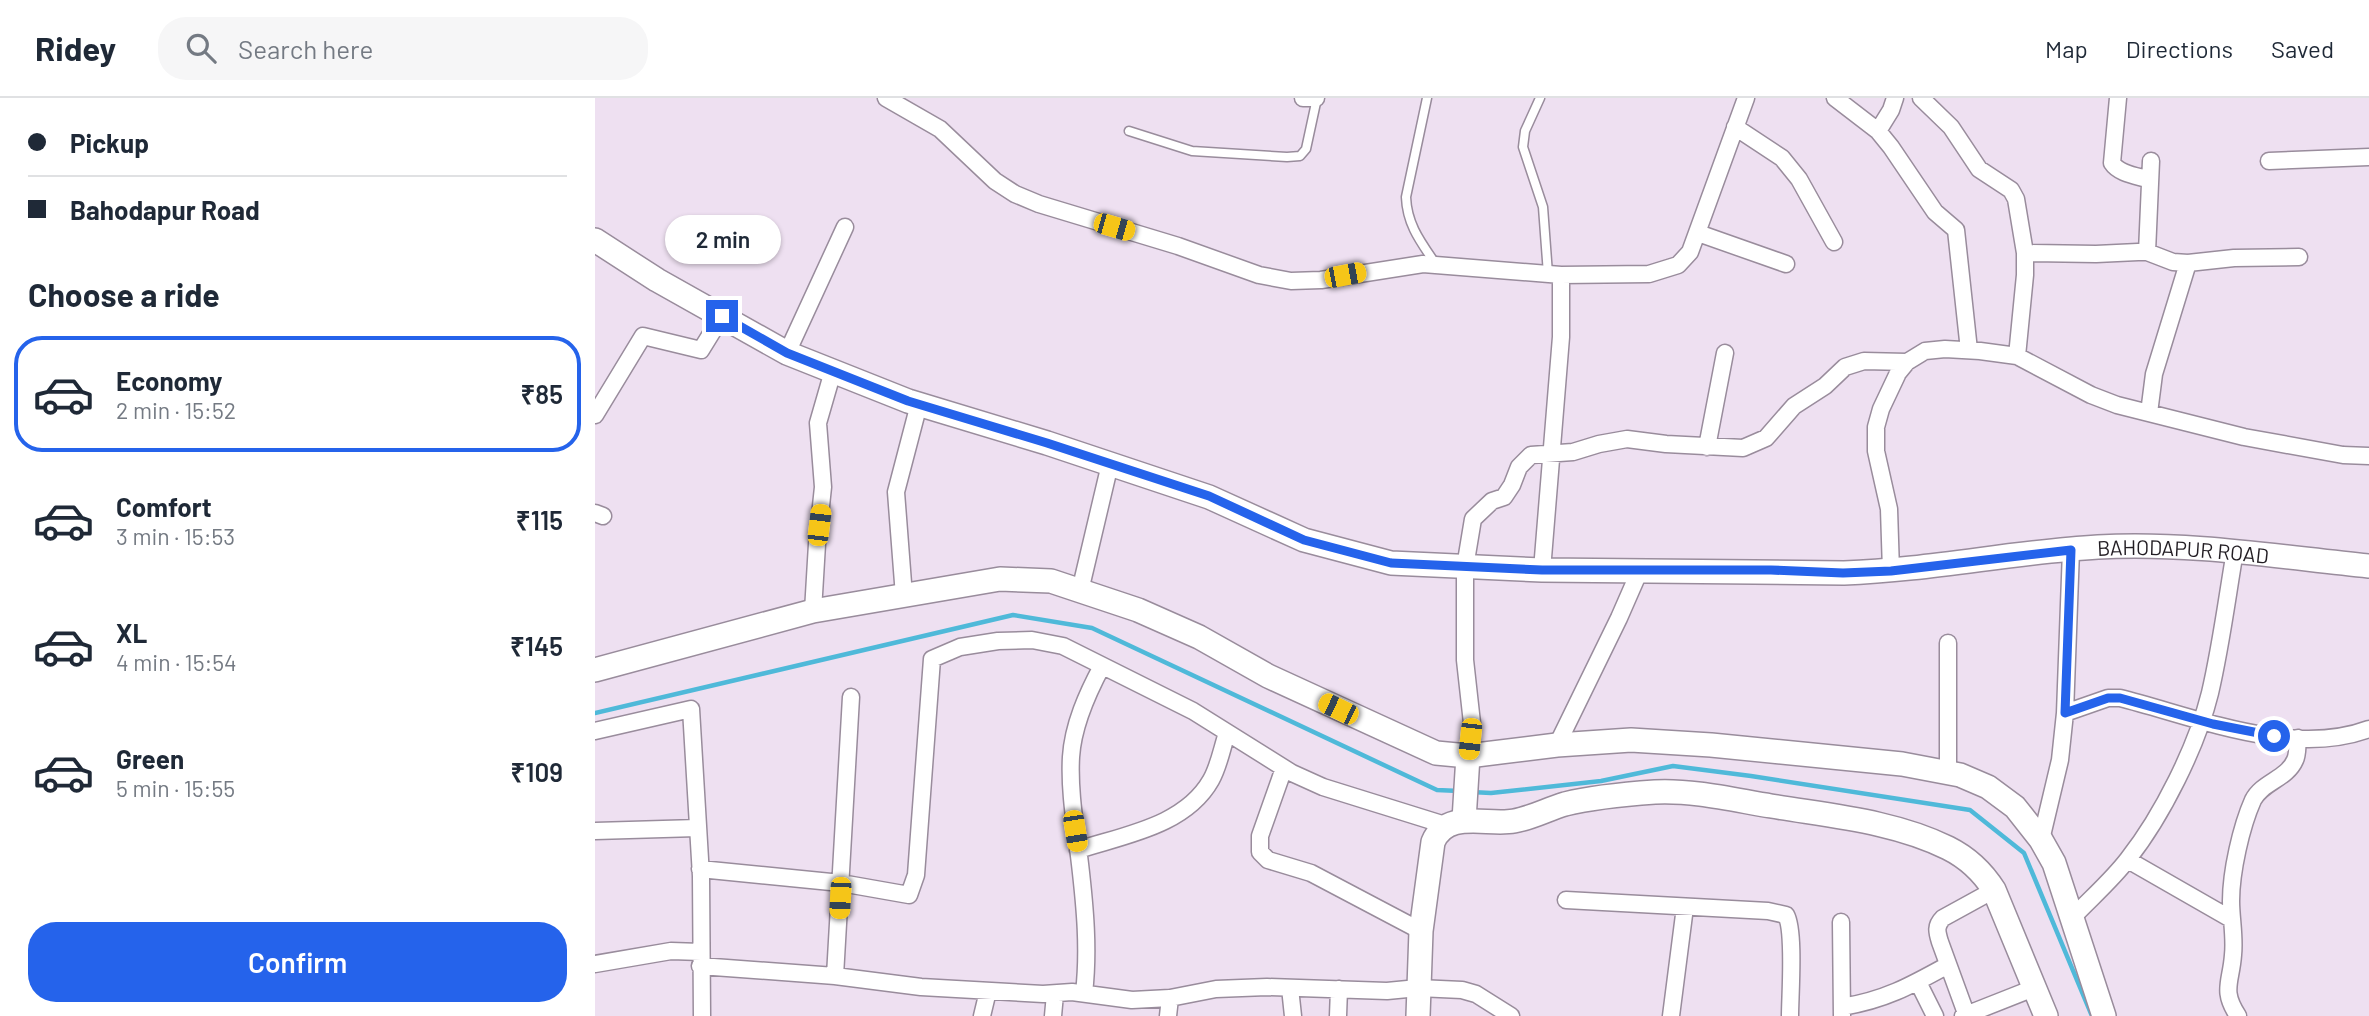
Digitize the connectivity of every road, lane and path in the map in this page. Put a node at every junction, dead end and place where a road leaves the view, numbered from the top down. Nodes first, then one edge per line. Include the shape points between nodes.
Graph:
1 (886, 98) edge
2 (1303, 98) edge
3 (1317, 98) edge
4 (1427, 98) edge
5 (1540, 98) edge
6 (1746, 98) edge
7 (1835, 98) edge
8 (1895, 98) edge
9 (1921, 98) edge
10 (2119, 98) edge
11 (1735, 127) junction
12 (1129, 131) dead end
13 (1878, 131) junction
14 (2369, 157) edge
15 (2151, 161) dead end
16 (2269, 161) dead end
17 (2150, 180) junction
18 (845, 227) dead end
19 (1698, 233) junction
20 (595, 240) edge
21 (1834, 242) dead end
22 (2025, 253) junction
23 (2147, 253) junction
24 (2299, 257) dead end
25 (2188, 263) junction
26 (1786, 264) dead end
27 (1437, 265) junction
28 (1554, 274) junction
29 (722, 316) junction
30 (1969, 350) junction
31 (787, 353) junction
32 (1725, 353) dead end
33 (2017, 356) junction
34 (1907, 362) junction
35 (833, 371) junction
36 (919, 404) junction
37 (2148, 413) junction
38 (595, 415) edge
39 (1707, 447) junction
40 (1551, 455) junction
41 (2369, 456) edge
42 (1110, 464) junction
43 (2071, 550) junction
44 (2235, 551) junction
45 (2369, 566) edge
46 (1465, 567) junction
47 (1542, 570) junction
48 (1640, 570) junction
49 (1891, 571) junction
50 (1080, 591) junction
51 (904, 596) junction
52 (813, 611) junction
53 (1948, 643) dead end
54 (1101, 666) junction
55 (595, 670) edge
56 (851, 697) dead end
57 (2065, 713) junction
58 (2202, 720) junction
59 (2369, 729) edge
60 (595, 731) edge
61 (1227, 733) junction
62 (2298, 738) junction
63 (1557, 745) junction
64 (1468, 763) junction
65 (1284, 768) junction
66 (1948, 773) junction
67 (1458, 818) junction
68 (697, 828) junction
69 (595, 831) edge
70 (2041, 840) junction
71 (1078, 850) junction
72 (2127, 860) junction
73 (700, 869) junction
74 (841, 883) junction
75 (1994, 890) junction
76 (1566, 900) dead end
77 (1685, 907) junction
78 (2073, 916) junction
79 (2231, 919) junction
80 (1841, 922) dead end
81 (1421, 931) junction
82 (701, 959) junction
83 (595, 964) edge
84 (1948, 965) junction
85 (835, 976) junction
86 (1918, 982) junction
87 (1290, 988) junction
88 (1418, 988) junction
89 (2034, 988) junction
90 (1339, 989) junction
91 (988, 991) junction
92 (1084, 993) junction
93 (1055, 994) junction
94 (1170, 998) junction
95 (1842, 1012) edge
96 (702, 1016) edge
97 (982, 1016) edge
98 (1053, 1016) edge
99 (1168, 1016) edge
100 (1293, 1016) edge
101 (1338, 1016) edge
102 (1419, 1016) edge
103 (1511, 1016) edge
104 (1671, 1016) edge
105 (1790, 1016) edge
106 (1935, 1016) edge
107 (1965, 1016) edge
108 (2046, 1016) edge
109 (2104, 1016) edge
110 (2238, 1016) edge

1 - 27 street via 940,129 1015,194 1259,275 1321,280
2 - 3 street
3 - 12 lane via 1306,149 1300,156 1192,151
4 - 27 lane via 1406,213
5 - 28 lane via 1523,147 1543,207
6 - 11 street
7 - 13 street
8 - 13 street
9 - 22 street via 1951,127 1979,169 2011,190
10 - 17 street via 2112,163 2123,172
11 - 19 street
11 - 21 street via 1782,158 1800,179
13 - 30 street via 1935,212 1955,230
14 - 16 street
15 - 17 street
17 - 23 street
18 - 31 street
19 - 26 street
19 - 28 street via 1690,253 1678,265 1649,274
20 - 29 street, BAHODAPUR ROAD
22 - 23 street
22 - 33 street
23 - 25 street
24 - 25 street
25 - 37 street via 2154,374
27 - 28 street
28 - 40 street via 1561,337
29 - 31 street, BAHODAPUR ROAD
29 - 38 street via 701,350 643,336
30 - 33 street
30 - 34 street via 1924,351
31 - 35 street, BAHODAPUR ROAD
32 - 39 street
33 - 37 street via 2091,395
34 - 39 street via 1854,363 1794,406 1757,444
34 - 49 street via 1888,393 1876,427 1876,451 1889,509
35 - 36 street, BAHODAPUR ROAD
35 - 52 street via 818,423 824,486
36 - 42 street, BAHODAPUR ROAD
36 - 51 street via 896,492
37 - 41 street via 2244,437
39 - 40 street via 1627,439
40 - 46 street via 1531,455 1504,496 1492,500 1473,519
40 - 47 street
42 - 46 street, BAHODAPUR ROAD via 1209,496 1304,540 1391,563
42 - 50 street
43 - 44 street, BAHODAPUR ROAD via 2162,547
43 - 49 street, BAHODAPUR ROAD
43 - 57 street
44 - 45 street, BAHODAPUR ROAD
44 - 58 street
46 - 47 street, BAHODAPUR ROAD
46 - 64 street via 1465,660 1472,723
47 - 48 street, BAHODAPUR ROAD
48 - 49 street, BAHODAPUR ROAD
48 - 63 street
50 - 51 street via 1051,580 1000,579
50 - 64 street via 1199,636 1268,676 1385,731
51 - 52 street
52 - 55 street
53 - 66 street
54 - 61 street
54 - 71 street via 1084,699 1071,755
54 - 74 street via 1063,646 1032,640 960,647 932,659 913,889 909,895 901,895
56 - 74 street
57 - 58 street via 2120,698
57 - 70 street via 2060,760
58 - 62 street
58 - 72 street via 2158,816
59 - 62 street via 2336,738
60 - 68 street via 691,709
61 - 65 street
61 - 71 street via 1211,779 1180,813 1152,827
62 - 79 street via 2288,771 2254,797 2248,813 2237,857
63 - 64 street
63 - 66 street via 1632,740 1711,745 1902,764
64 - 67 street
65 - 67 street via 1323,787
65 - 81 street via 1260,836 1260,852 1268,860 1311,873
66 - 70 street via 1988,787 2015,807
67 - 75 street via 1506,822 1566,804 1617,796 1696,794 1873,823 1918,836 1970,860
67 - 81 street via 1436,834 1433,842
68 - 69 street
68 - 73 street
70 - 78 street
71 - 92 street via 1088,959
72 - 78 street
72 - 79 street
73 - 74 street
73 - 82 street
74 - 85 street
75 - 84 street via 1938,924
75 - 89 street
76 - 77 street
77 - 104 street
77 - 105 street via 1786,915
78 - 109 street
79 - 110 street via 2234,952 2227,996
80 - 95 street
81 - 88 street
82 - 83 street via 671,951
82 - 85 street
82 - 96 street
84 - 86 street
84 - 107 street
85 - 91 street
86 - 95 street
86 - 106 street
87 - 90 street
87 - 94 street via 1216,989
87 - 100 street
88 - 90 street
88 - 102 street
88 - 103 street via 1462,990
89 - 107 street
89 - 108 street
90 - 101 street
91 - 93 street
91 - 97 street
92 - 93 street
92 - 94 street via 1132,1000
93 - 98 street
94 - 99 street

